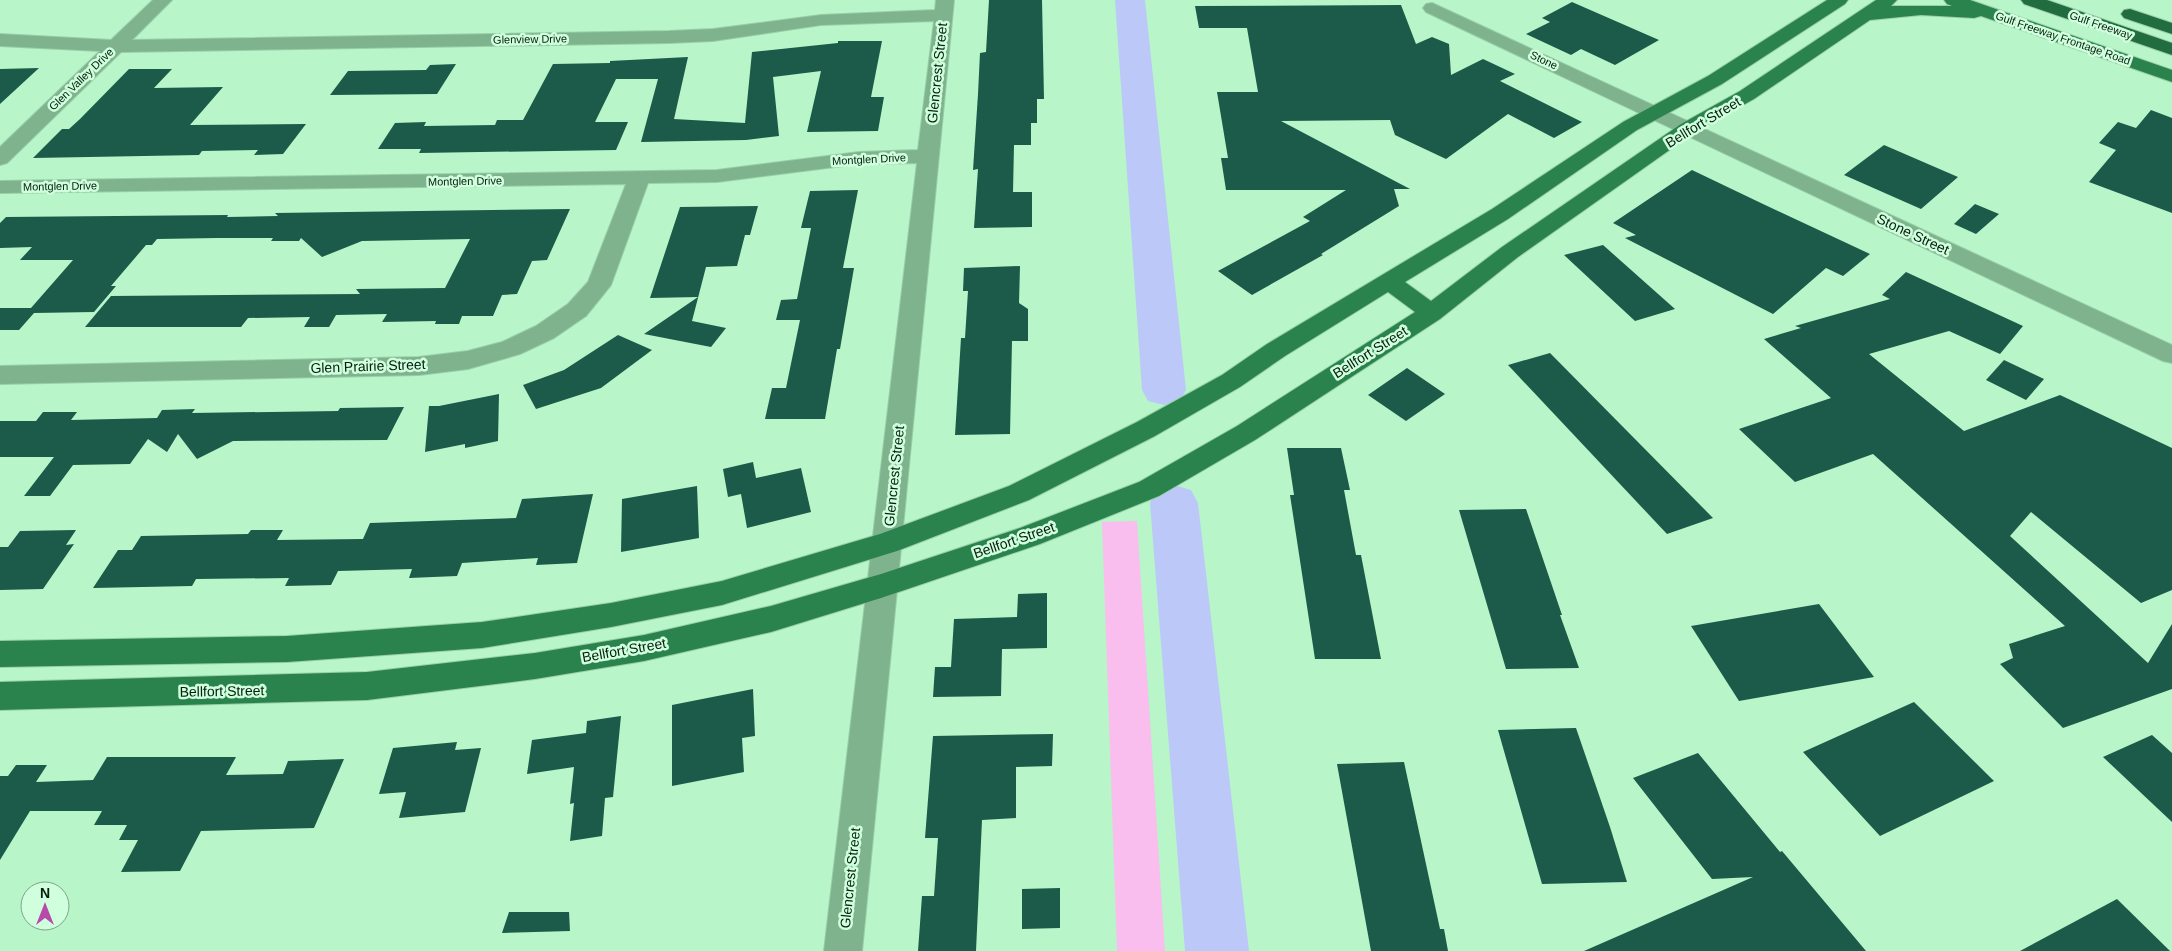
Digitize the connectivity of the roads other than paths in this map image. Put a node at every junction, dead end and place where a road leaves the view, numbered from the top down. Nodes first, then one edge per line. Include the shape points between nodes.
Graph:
1 (163, 0) edge
2 (1888, 0) edge
3 (1953, 0) edge
4 (1981, 0) edge
5 (2030, 0) edge
6 (1832, 2) edge
7 (944, 7) edge
8 (1432, 8) dead end
9 (2116, 10) dead end
10 (1866, 15) junction
11 (2007, 19) junction
12 (2172, 29) edge
13 (0, 40) edge
14 (116, 46) junction
15 (2172, 49) edge
16 (2172, 76) edge
17 (1655, 112) junction
18 (1688, 128) junction
19 (928, 156) junction
20 (0, 159) edge
21 (639, 178) junction
22 (0, 187) edge
23 (1389, 282) junction
24 (1431, 312) junction
25 (2172, 355) edge
26 (0, 375) edge
27 (887, 543) junction
28 (881, 586) junction
29 (0, 654) edge
30 (0, 696) edge
31 (843, 951) edge

1 - 14 street, Glen Valley Drive
2 - 10 main road, Bellfort Street
3 - 11 main road, Gulf Freeway Frontage Road
4 - 11 main road
5 - 15 highway, Gulf Freeway
6 - 17 main road via 1715,80
7 - 14 street, Glenview Drive via 713,35
7 - 19 street, Glencrest Street
8 - 17 street, Stone
9 - 12 highway, Gulf Freeway
10 - 11 main road via 1937,10
10 - 18 main road, Bellfort Street via 1747,94
11 - 16 main road, Gulf Freeway Frontage Road
13 - 14 street, Glenview Drive
14 - 20 street, Glen Valley Drive
17 - 18 street, Stone Street
17 - 23 main road
18 - 24 main road, Bellfort Street via 1510,252
18 - 25 street, Stone Street
19 - 21 street, Montglen Drive via 859,158 717,176
19 - 27 street, Glencrest Street
21 - 22 street, Montglen Drive
21 - 26 street, Glen Prairie Street via 599,285 577,310 545,332 511,348 468,360 419,366
23 - 24 main road
23 - 27 main road via 1231,381 1146,429 1019,493
24 - 28 main road, Bellfort Street via 1246,433 1150,489 1030,536
27 - 28 street, Glencrest Street
27 - 29 main road via 722,593 611,615 482,635 287,648
28 - 30 main road, Bellfort Street via 771,619 644,648 462,676 367,686
28 - 31 street, Glencrest Street

